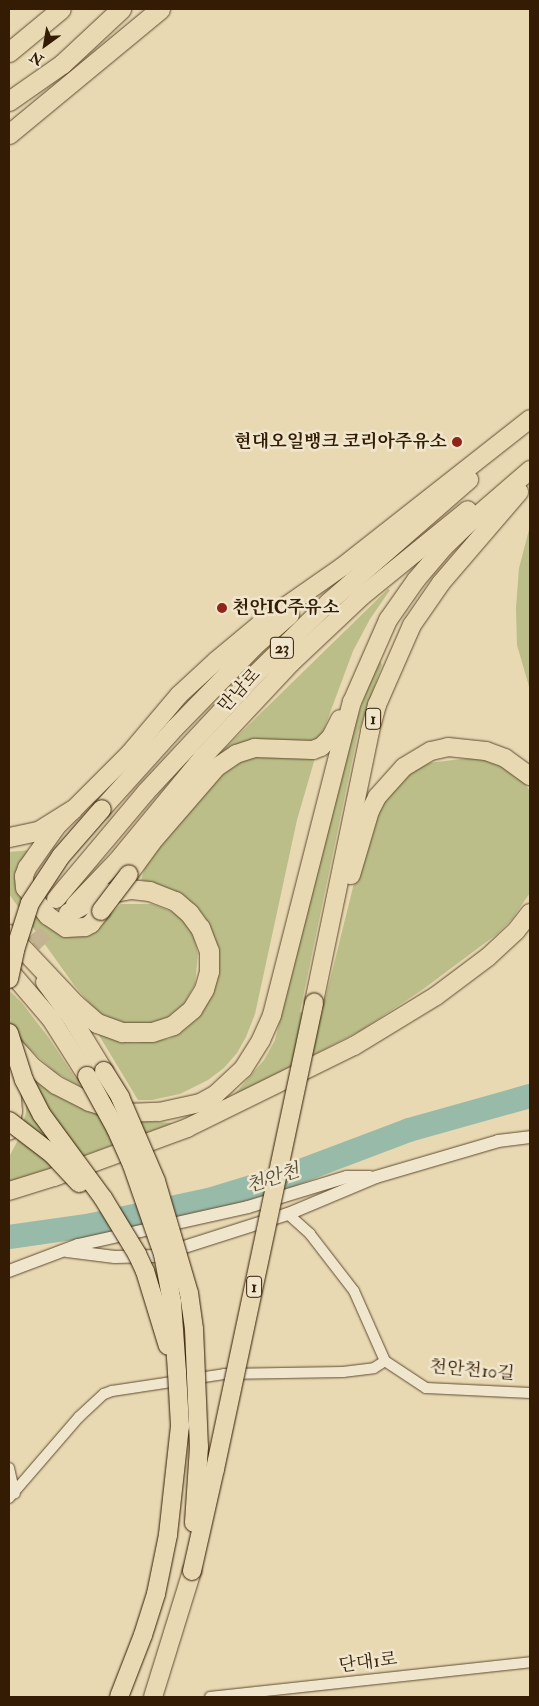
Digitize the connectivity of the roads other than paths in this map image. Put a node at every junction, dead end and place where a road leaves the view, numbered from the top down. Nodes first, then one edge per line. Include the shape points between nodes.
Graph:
1 (61, 9) edge
2 (121, 9) edge
3 (160, 9) edge
4 (9, 52) edge
5 (9, 101) edge
6 (9, 134) edge
7 (530, 420) edge
8 (530, 464) edge
9 (530, 470) edge
10 (530, 481) edge
11 (342, 567) junction
12 (370, 657) junction
13 (530, 776) edge
14 (72, 810) junction
15 (9, 837) edge
16 (62, 906) junction
17 (530, 913) edge
18 (15, 941) edge
19 (9, 970) edge
20 (9, 979) edge
21 (314, 1002) junction
22 (9, 1033) edge
23 (9, 1040) edge
24 (9, 1057) edge
25 (9, 1121) edge
26 (9, 1131) edge
27 (530, 1137) edge
28 (376, 1177) junction
29 (9, 1191) edge
30 (288, 1214) junction
31 (67, 1250) junction
32 (9, 1270) edge
33 (166, 1338) junction
34 (385, 1361) junction
35 (182, 1376) junction
36 (530, 1393) edge
37 (9, 1468) edge
38 (12, 1495) edge
39 (192, 1571) junction
40 (530, 1662) edge
41 (119, 1697) edge
42 (152, 1697) edge
43 (210, 1697) edge

1 - 4 highway
2 - 5 highway via 62,64
3 - 6 highway
7 - 11 highway
7 - 16 highway, 만남로 / 23 via 448,500 329,602 257,673 146,792
8 - 16 highway, 만남로 / 23 via 444,528 291,663 202,758 118,860
9 - 12 highway via 444,547 388,620
10 - 21 highway, 1 via 484,530 412,625 378,705
11 - 14 highway via 259,625 216,661 179,695 130,752
11 - 20 highway, bridge via 257,644 175,728 61,856 30,903 14,950
12 - 14 highway, bridge via 326,744 313,750 255,748 236,754 217,767 152,842 91,924 66,928 48,916 25,888 24,876 39,850
12 - 23 highway via 352,702 272,1015 243,1069 200,1103 159,1112 124,1113 89,1102 56,1085 33,1067
13 - 21 highway via 505,758 486,751 448,747 431,751 391,779 370,811
14 - 15 highway via 38,831
16 - 18 highway via 131,888 175,901 200,928 209,951 209,972 204,989 192,1009 173,1025 152,1032 122,1032 97,1023
17 - 29 highway via 488,957 436,996 354,1046 187,1128
18 - 39 highway, bridge via 71,1017 120,1097 156,1181 189,1293 194,1329 199,1447
19 - 35 highway, bridge via 51,1019 116,1129 132,1165 163,1254
21 - 39 highway, 1, bridge
22 - 33 highway, bridge via 24,1080 42,1115 103,1198 137,1254
24 - 26 highway via 13,1111
25 - 33 highway, bridge via 52,1154 91,1199 132,1267
27 - 28 street via 498,1141
28 - 30 street
28 - 31 street via 347,1177 248,1207
30 - 31 street via 156,1256 115,1257
30 - 34 street via 310,1234 354,1291
31 - 32 street
33 - 35 highway, bridge
34 - 35 street via 374,1368 343,1372
34 - 36 street, 천안천10길 via 426,1388
35 - 38 street via 104,1394 79,1417
35 - 41 highway, bridge via 168,1535 153,1602
37 - 38 street
39 - 42 highway, 1
40 - 43 street, 단대1로

